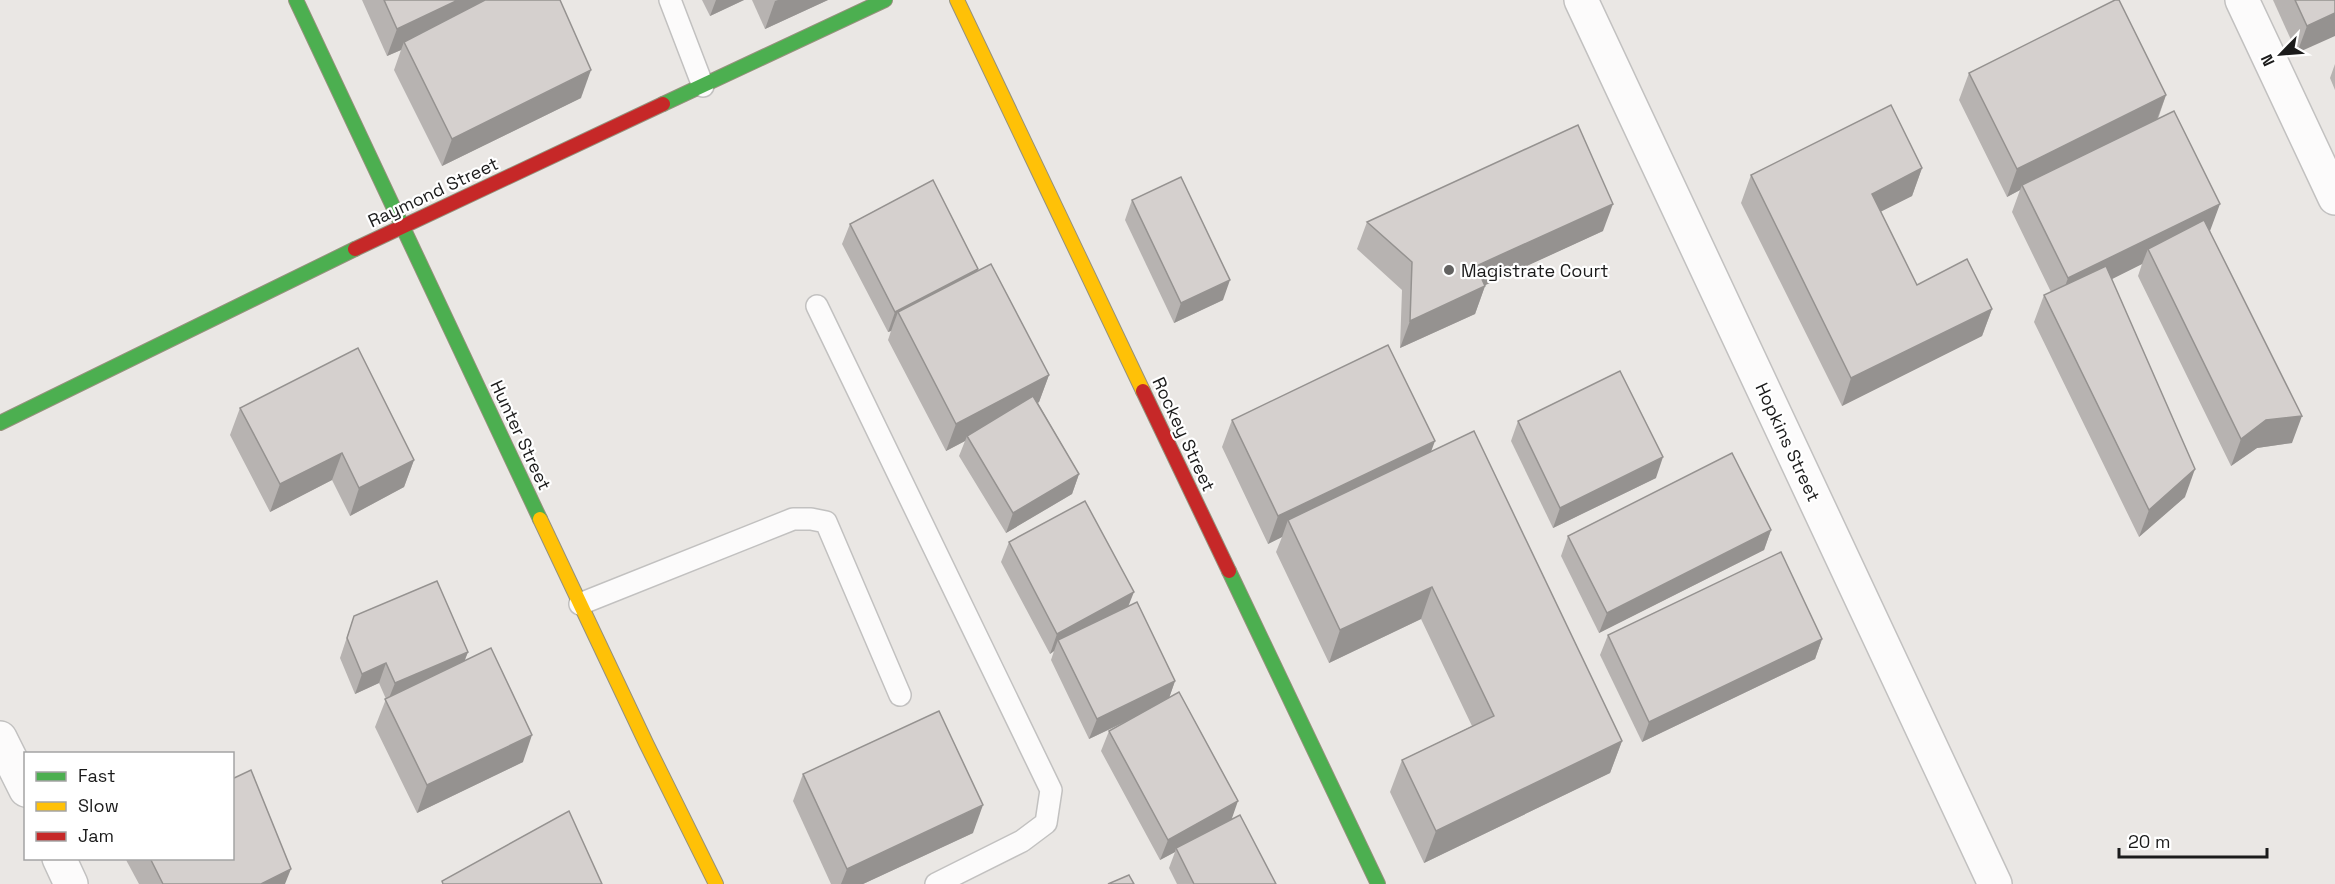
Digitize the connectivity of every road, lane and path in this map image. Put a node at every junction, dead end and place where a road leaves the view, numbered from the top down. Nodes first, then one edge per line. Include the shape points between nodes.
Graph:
1 (296, 0) edge
2 (670, 0) edge
3 (885, 0) edge
4 (957, 0) edge
5 (1581, 0) edge
6 (2242, 0) edge
7 (703, 86) junction
8 (2335, 198) edge
9 (402, 226) junction
10 (817, 306) dead end
11 (0, 423) edge
12 (580, 604) junction
13 (900, 695) dead end
14 (0, 738) edge
15 (24, 786) edge
16 (60, 860) edge
17 (959, 879) edge
18 (71, 884) edge
19 (716, 884) edge
20 (936, 884) edge
21 (1378, 884) edge
22 (1995, 884) edge

1 - 9 main road, Hunter Street
2 - 7 lane
3 - 7 main road, Raymond Street
4 - 21 main road, Rockey Street
5 - 22 street, Hopkins Street
6 - 8 street
7 - 9 main road, Raymond Street
9 - 11 main road, Raymond Street
9 - 12 main road, Hunter Street
10 - 17 lane via 1051,790 1046,823
12 - 13 lane via 794,519 826,522
12 - 19 main road, Hunter Street
14 - 15 street
16 - 18 street
17 - 20 lane

